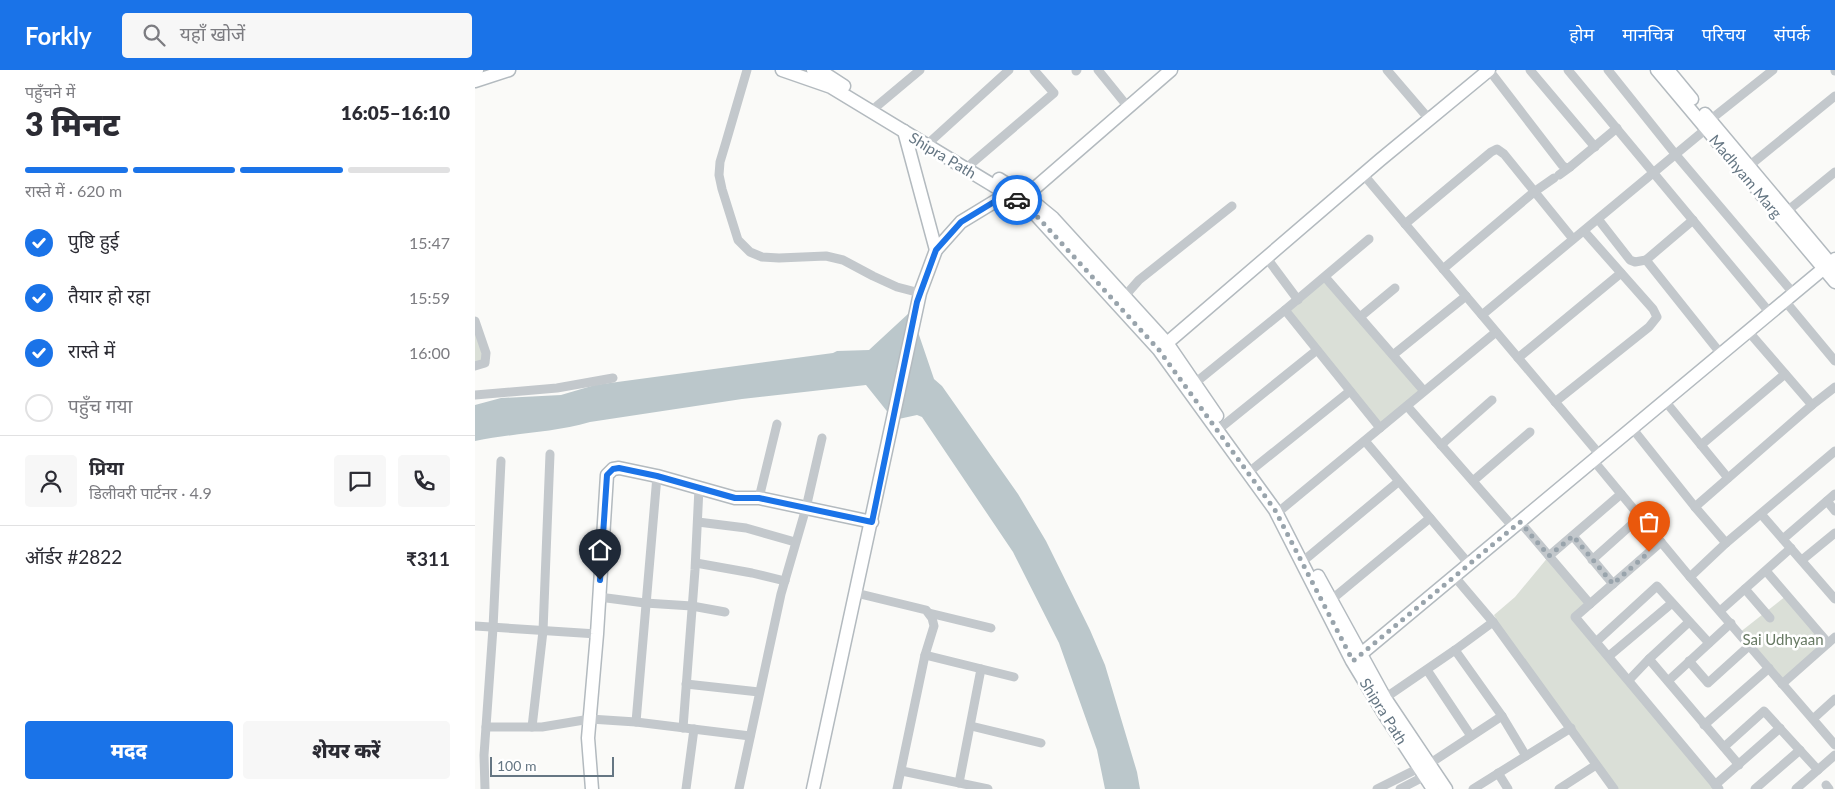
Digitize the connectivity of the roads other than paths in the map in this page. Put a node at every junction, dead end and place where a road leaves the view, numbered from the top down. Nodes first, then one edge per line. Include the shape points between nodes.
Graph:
1 (509, 70) edge
2 (782, 70) edge
3 (813, 70) edge
4 (920, 70) edge
5 (1009, 70) edge
6 (1034, 70) edge
7 (1098, 70) edge
8 (1171, 70) edge
9 (1387, 70) edge
10 (1489, 70) edge
11 (1530, 70) edge
12 (1568, 70) edge
13 (1608, 70) edge
14 (1657, 70) edge
15 (1773, 70) edge
16 (746, 71) edge
17 (829, 72) edge
18 (1675, 72) edge
19 (475, 81) edge
20 (1834, 100) edge
21 (877, 106) junction
22 (1129, 107) junction
23 (1429, 119) junction
24 (1708, 124) junction
25 (1617, 128) junction
26 (904, 131) junction
27 (932, 140) junction
28 (1595, 147) junction
29 (1676, 154) junction
30 (972, 163) junction
31 (1749, 166) junction
32 (1570, 167) junction
33 (1835, 172) edge
34 (1654, 173) junction
35 (1363, 174) junction
36 (1534, 192) junction
37 (1007, 194) junction
38 (1022, 198) junction
39 (1232, 206) dead end
40 (1786, 212) junction
41 (1598, 219) junction
42 (1693, 220) junction
43 (1405, 224) junction
44 (1584, 231) junction
45 (1369, 239) dead end
46 (1573, 239) junction
47 (936, 250) junction
48 (1266, 257) junction
49 (1646, 260) junction
50 (1831, 265) edge
51 (1443, 270) junction
52 (1621, 273) junction
53 (1325, 277) junction
54 (1835, 282) edge
55 (1395, 288) dead end
56 (1466, 296) junction
57 (918, 297) junction
58 (1124, 297) junction
59 (1789, 297) junction
60 (1298, 300) junction
61 (1285, 310) junction
62 (1770, 313) junction
63 (1482, 315) junction
64 (1360, 317) junction
65 (475, 321) edge
66 (1496, 332) junction
67 (1748, 332) junction
68 (1167, 343) junction
69 (1317, 350) junction
70 (1721, 354) junction
71 (1393, 355) junction
72 (1518, 358) junction
73 (1835, 361) edge
74 (475, 366) edge
75 (1785, 374) junction
76 (613, 378) dead end
77 (1195, 383) junction
78 (1835, 387) edge
79 (1349, 391) junction
80 (1424, 392) junction
81 (475, 395) edge
82 (1492, 400) dead end
83 (1665, 401) junction
84 (1555, 402) junction
85 (1812, 405) junction
86 (1407, 406) junction
87 (777, 424) dead end
88 (1224, 426) junction
89 (1380, 428) junction
90 (1632, 428) junction
91 (1530, 432) dead end
92 (822, 438) dead end
93 (1365, 441) junction
94 (1441, 445) junction
95 (1701, 445) junction
96 (550, 454) dead end
97 (1832, 454) edge
98 (1597, 458) junction
99 (501, 461) dead end
100 (1835, 464) edge
101 (1254, 468) junction
102 (657, 476) junction
103 (1728, 478) junction
104 (1473, 481) junction
105 (1398, 482) junction
106 (699, 488) junction
107 (1621, 494) junction
108 (1835, 494) edge
109 (759, 498) junction
110 (1827, 501) junction
111 (1695, 507) junction
112 (805, 508) junction
113 (1283, 509) junction
114 (1835, 511) edge
115 (1761, 514) junction
116 (1641, 517) junction
117 (1430, 518) junction
118 (698, 522) junction
119 (872, 522) junction
120 (1517, 524) junction
121 (1835, 532) edge
122 (1573, 536) junction
123 (1783, 539) junction
124 (795, 542) junction
125 (1661, 542) junction
126 (1726, 543) junction
127 (1791, 548) junction
128 (1549, 556) junction
129 (1308, 557) junction
130 (1593, 560) junction
131 (1802, 560) junction
132 (695, 563) junction
133 (1469, 564) junction
134 (1766, 570) junction
135 (1454, 576) junction
136 (1690, 577) junction
137 (785, 581) junction
138 (1613, 584) junction
139 (1745, 589) junction
140 (856, 593) junction
141 (599, 597) junction
142 (1835, 599) edge
143 (1331, 600) junction
144 (645, 603) junction
145 (1672, 603) junction
146 (1590, 604) junction
147 (692, 606) junction
148 (1720, 611) junction
149 (725, 612) dead end
150 (929, 613) junction
151 (1770, 618) dead end
152 (1493, 622) junction
153 (1689, 622) junction
154 (1731, 623) junction
155 (475, 626) edge
156 (493, 628) junction
157 (991, 628) dead end
158 (543, 631) junction
159 (597, 634) junction
160 (1835, 637) edge
161 (1597, 641) junction
162 (1709, 643) junction
163 (1828, 643) junction
164 (1749, 645) junction
165 (1455, 650) junction
166 (925, 655) junction
167 (1609, 656) junction
168 (1357, 657) junction
169 (1649, 659) junction
170 (1689, 661) junction
171 (1769, 668) junction
172 (981, 669) junction
173 (1427, 670) junction
174 (1014, 676) dead end
175 (1629, 680) junction
176 (1668, 681) junction
177 (686, 684) junction
178 (1782, 684) junction
179 (759, 692) junction
180 (1385, 698) junction
181 (1835, 699) edge
182 (1502, 716) junction
183 (1813, 718) junction
184 (590, 720) junction
185 (637, 722) junction
186 (1704, 724) junction
187 (486, 726) junction
188 (971, 726) junction
189 (533, 727) junction
190 (683, 728) junction
191 (1571, 728) junction
192 (1780, 728) junction
193 (694, 729) junction
194 (750, 736) junction
195 (1471, 736) junction
196 (1041, 743) dead end
197 (1835, 745) edge
198 (1724, 747) junction
199 (1800, 750) junction
200 (479, 754) edge
201 (1835, 755) edge
202 (1526, 756) junction
203 (1739, 764) junction
204 (1596, 765) junction
205 (1425, 769) junction
206 (1818, 770) junction
207 (901, 771) junction
208 (1498, 773) junction
209 (959, 783) junction
210 (1717, 787) edge
211 (1758, 788) edge
212 (485, 789) edge
213 (592, 789) edge
214 (686, 789) edge
215 (739, 789) edge
216 (813, 789) edge
217 (897, 789) edge
218 (988, 789) edge
219 (1377, 789) edge
220 (1400, 789) edge
221 (1433, 789) edge
222 (1446, 789) edge
223 (1473, 789) edge
224 (1509, 789) edge
225 (1559, 789) edge
226 (1614, 789) edge
227 (1796, 789) edge

1 - 19 street
2 - 26 street, Shipra Path via 831,87
3 - 17 street, Shipra Path
4 - 21 street
5 - 27 street
6 - 30 street via 1054,93
7 - 22 street
8 - 22 street
9 - 23 street
10 - 23 street
10 - 32 street via 1562,165
11 - 28 street
12 - 25 street
13 - 29 street
14 - 24 street, Madhyam Marg
15 - 24 street
16 - 57 street via 719,175 738,240 750,252 763,257 826,256 843,260
17 - 21 street, Shipra Path
18 - 24 street, Madhyam Marg
20 - 31 street
21 - 27 street, Shipra Path
22 - 38 street
23 - 35 street
24 - 29 street
24 - 31 street, Madhyam Marg
24 - 50 street, Madhyam Marg
25 - 28 street
25 - 34 street
26 - 37 street, Shipra Path
26 - 47 street
27 - 30 street, Shipra Path
28 - 32 street
29 - 34 street
29 - 59 street
30 - 38 street, Shipra Path
31 - 40 street, Madhyam Marg
32 - 36 street
33 - 40 street
34 - 41 street
34 - 42 street
35 - 43 street
35 - 48 street
36 - 43 street via 1497,149
36 - 46 street
36 - 51 street
37 - 38 street, Shipra Path
37 - 47 street via 961,222
38 - 58 street, Shipra Path via 1053,218
38 - 168 street, Shipra Path via 1159,350 1275,510
39 - 58 street via 1139,280
40 - 50 street, Madhyam Marg
41 - 44 street
41 - 49 street via 1631,260
42 - 49 street
42 - 62 street
43 - 51 street
44 - 46 street
44 - 52 street
45 - 53 street
46 - 63 street
47 - 57 street
48 - 60 street
48 - 68 street
49 - 70 street
50 - 54 street, Madhyam Marg
50 - 59 street
51 - 56 street
52 - 72 street
52 - 84 street via 1653,309 1656,320
53 - 60 street
53 - 64 street
55 - 64 street
56 - 63 street
56 - 71 street
57 - 119 street
58 - 68 street, Shipra Path
59 - 62 street
59 - 73 street
60 - 61 street
61 - 69 street
61 - 77 street
62 - 67 street
63 - 66 street
64 - 71 street
65 - 74 street via 486,353 485,363
66 - 72 street
66 - 80 street
67 - 70 street
67 - 75 street
68 - 77 street, Shipra Path
69 - 79 street
69 - 88 street
70 - 83 street
71 - 80 street
72 - 84 street
75 - 85 street
75 - 95 street
76 - 81 street via 557,388
77 - 88 street, Shipra Path
78 - 85 street
79 - 89 street
79 - 101 street
80 - 86 street
82 - 94 street
83 - 90 street
83 - 95 street
84 - 98 street
85 - 103 street
86 - 89 street
86 - 94 street
87 - 109 street
88 - 101 street, Shipra Path
89 - 93 street
90 - 98 street
90 - 111 street
91 - 104 street
92 - 112 street
93 - 105 street
93 - 113 street
94 - 104 street
95 - 103 street
96 - 158 street
97 - 100 street
97 - 115 street
98 - 107 street
98 - 120 street
99 - 156 street
101 - 113 street, Shipra Path
102 - 106 street
102 - 141 street via 619,468 607,475
102 - 144 street
103 - 111 street
104 - 120 street
105 - 117 street
105 - 129 street
106 - 109 street via 735,498
106 - 118 street
107 - 116 street
107 - 122 street
108 - 110 street
109 - 112 street
110 - 114 street
110 - 123 street
111 - 126 street
112 - 119 street
112 - 124 street
113 - 129 street, Shipra Path
115 - 123 street
115 - 126 street
116 - 125 street
116 - 130 street
117 - 133 street
117 - 143 street
118 - 124 street via 746,528
118 - 132 street
119 - 140 street
120 - 128 street
120 - 133 street
121 - 131 street
122 - 128 street
122 - 130 street
123 - 127 street
124 - 137 street
125 - 136 street
125 - 138 street
126 - 136 street
127 - 131 street
127 - 134 street
128 - 146 street
129 - 143 street, Shipra Path
130 - 138 street
131 - 142 street
132 - 137 street
132 - 147 street
133 - 135 street
134 - 139 street
134 - 163 street
135 - 152 street
135 - 168 street
136 - 148 street
137 - 179 street
138 - 146 street
139 - 148 street
139 - 151 street
140 - 150 street
140 - 216 street
141 - 144 street
141 - 159 street
143 - 168 street, Shipra Path
144 - 147 street
144 - 185 street
145 - 153 street
145 - 161 street via 1657,586
145 - 167 street
146 - 161 street via 1575,617
147 - 149 street
147 - 177 street
148 - 154 street
150 - 157 street
150 - 166 street via 933,626
152 - 165 street
152 - 191 street
153 - 162 street
153 - 169 street
154 - 162 street
154 - 164 street
155 - 156 street
156 - 158 street
156 - 187 street
158 - 159 street
158 - 189 street
159 - 184 street
160 - 163 street
161 - 167 street
162 - 170 street
163 - 178 street
164 - 170 street via 1708,683
164 - 171 street
165 - 173 street
165 - 182 street
166 - 172 street
166 - 207 street
167 - 175 street
168 - 180 street, Shipra Path
168 - 205 street, Shipra Path via 1386,717
169 - 175 street
169 - 176 street
170 - 176 street
171 - 178 street
171 - 186 street
172 - 174 street
172 - 188 street
173 - 180 street
173 - 195 street
175 - 210 street
176 - 186 street
177 - 179 street
177 - 190 street
178 - 183 street
179 - 194 street
180 - 205 street, Shipra Path
181 - 183 street
182 - 195 street
182 - 202 street
183 - 197 street
184 - 185 street
184 - 189 street
184 - 213 street via 588,738
185 - 190 street
186 - 198 street
187 - 189 street
187 - 200 street
188 - 196 street
188 - 209 street
190 - 193 street
191 - 202 street
191 - 204 street
192 - 198 street via 1764,711
192 - 199 street
192 - 203 street
193 - 194 street
193 - 214 street
194 - 215 street
195 - 205 street
198 - 203 street
199 - 206 street
199 - 211 street
200 - 212 street
201 - 206 street
202 - 208 street
203 - 210 street
204 - 225 street
204 - 226 street
205 - 219 street
205 - 220 street
205 - 221 street, Shipra Path
205 - 222 street, Shipra Path
206 - 227 street
207 - 209 street
207 - 217 street
208 - 223 street
208 - 224 street
209 - 218 street

